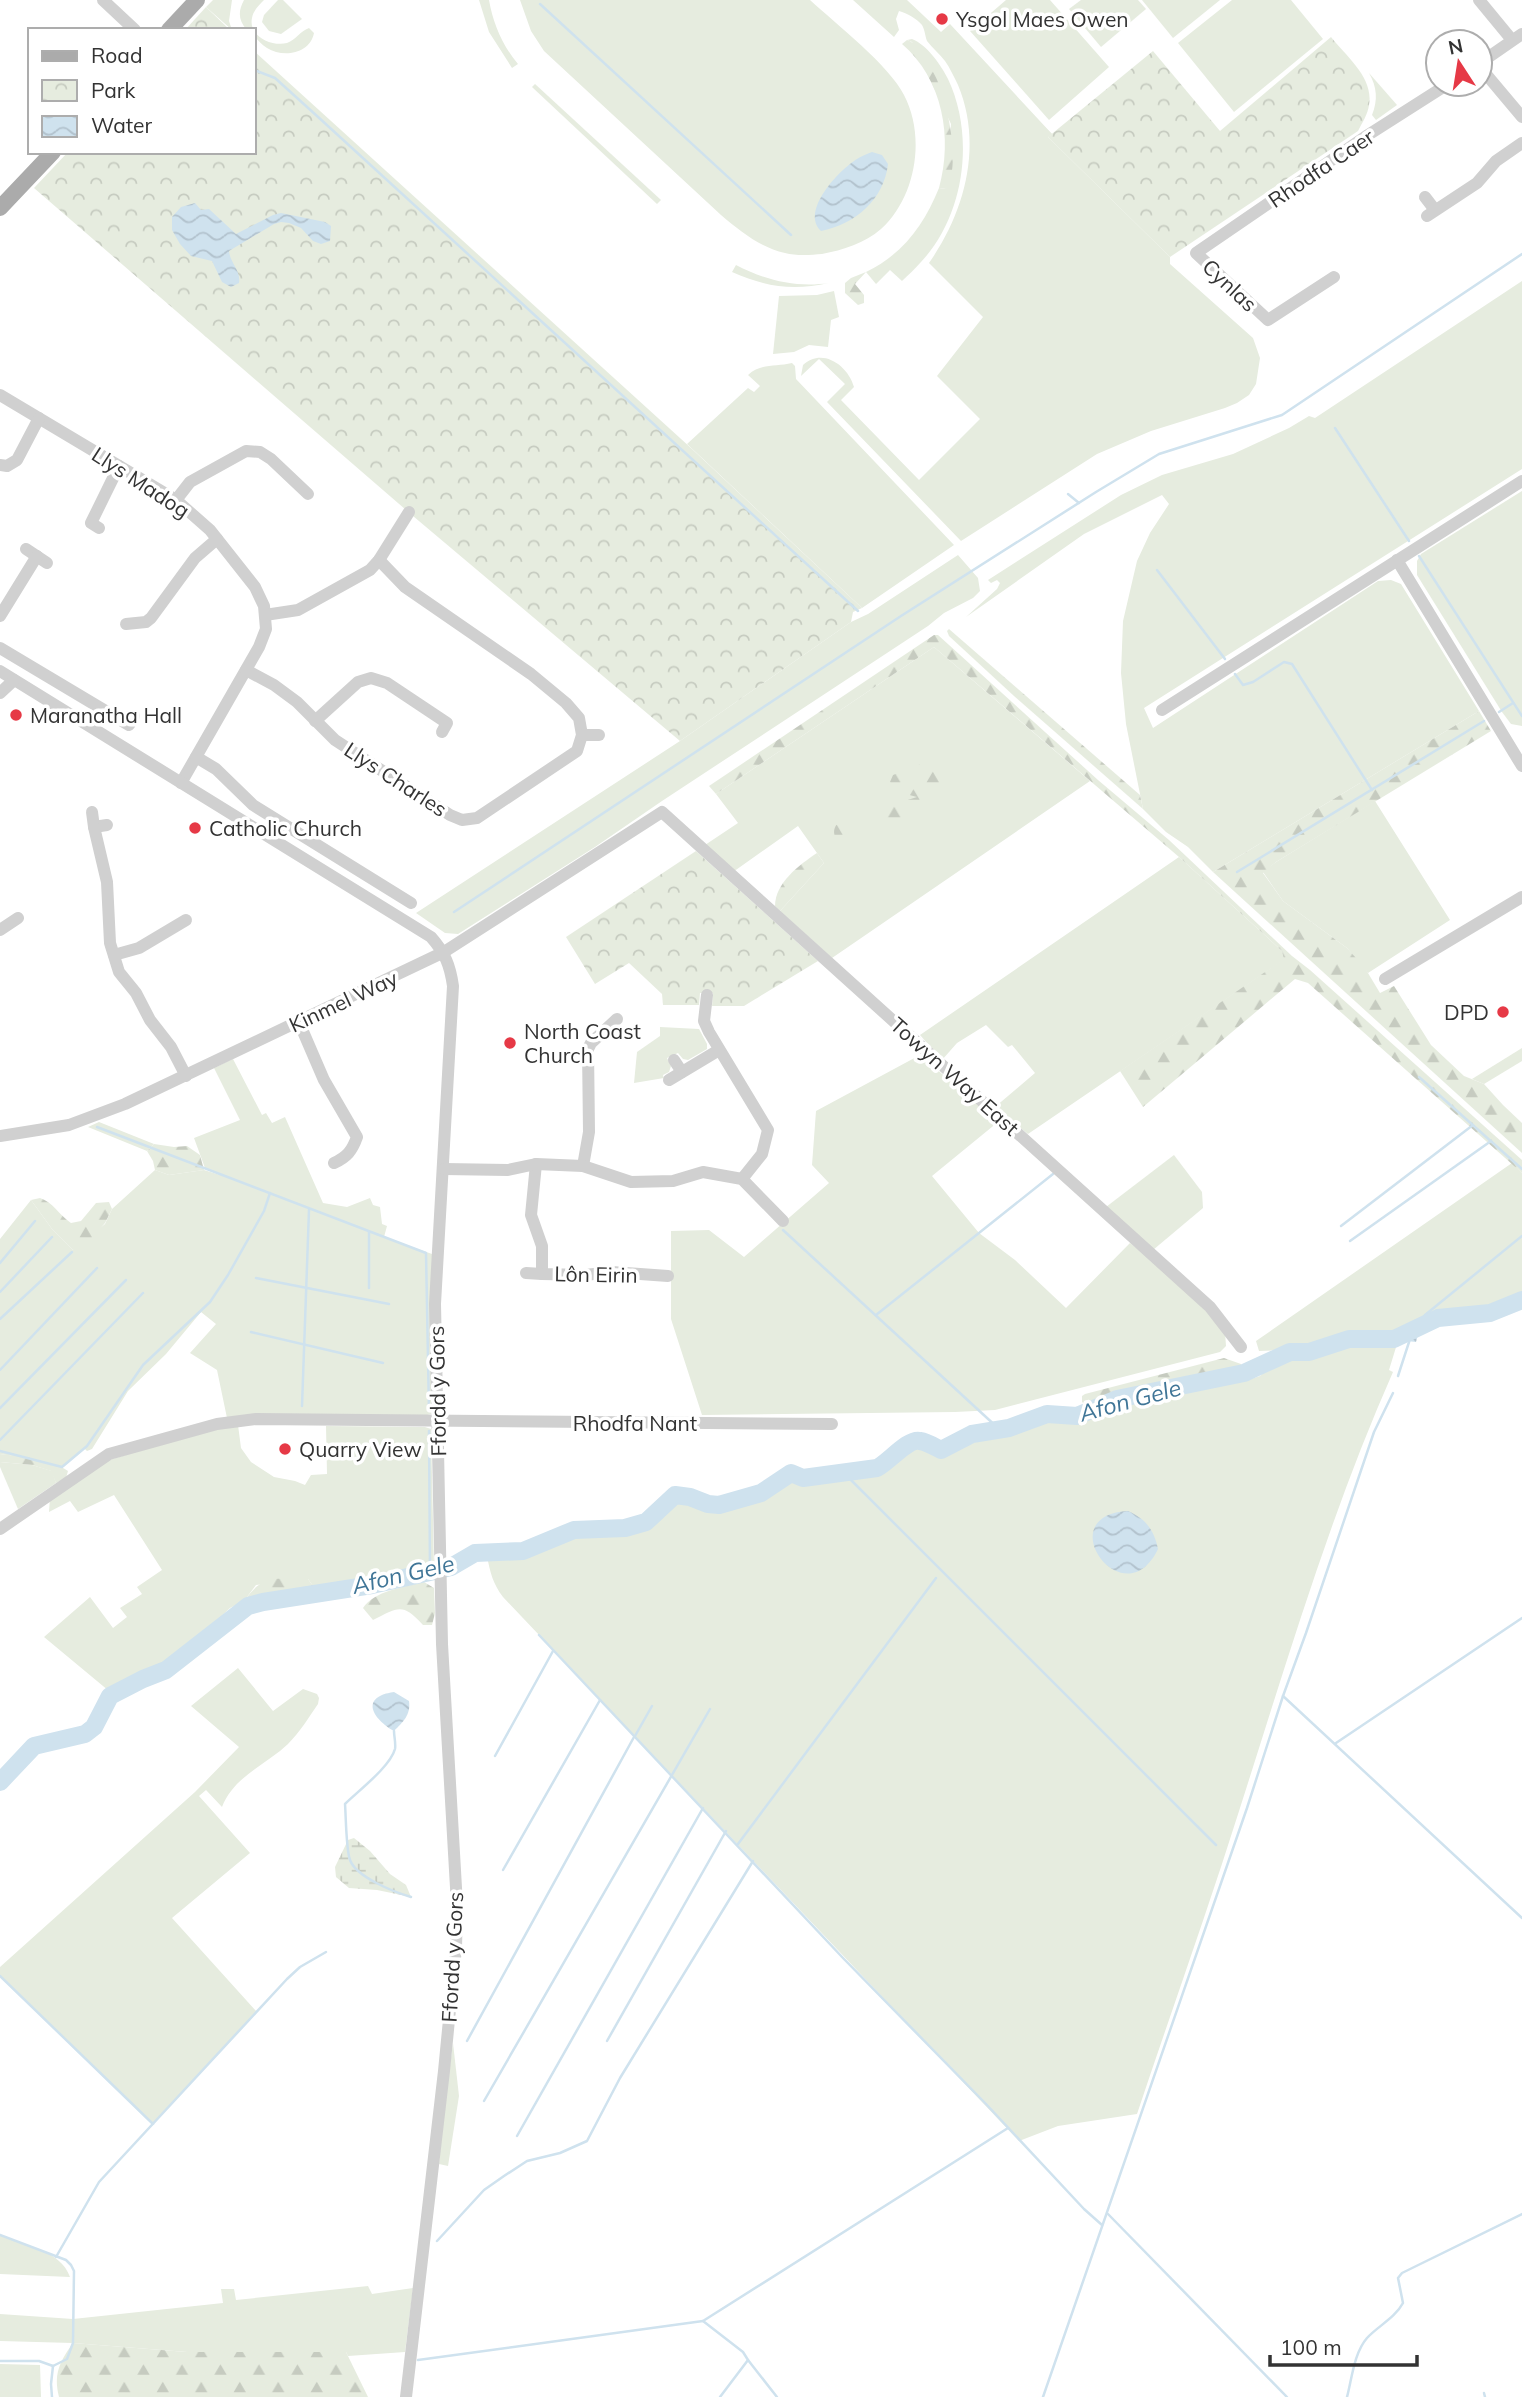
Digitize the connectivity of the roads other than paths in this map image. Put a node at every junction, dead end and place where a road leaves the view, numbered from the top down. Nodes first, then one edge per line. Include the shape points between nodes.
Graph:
1 (103, 0) edge
2 (197, 0) edge
3 (1479, 0) edge
4 (133, 28) edge
5 (171, 28) edge
6 (1517, 37) edge
7 (1494, 54) edge
8 (1494, 79) edge
9 (1426, 98) edge
10 (1517, 103) edge
11 (1522, 117) edge
12 (1522, 143) edge
13 (51, 154) edge
14 (1425, 197) dead end
15 (0, 208) edge
16 (1196, 253) joint
17 (1334, 277) dead end
18 (0, 395) edge
19 (39, 418) junction
20 (0, 465) edge
21 (119, 466) junction
22 (1522, 481) edge
23 (308, 494) dead end
24 (176, 500) junction
25 (409, 512) dead end
26 (99, 528) dead end
27 (217, 539) junction
28 (37, 556) dead end
29 (1396, 560) junction
30 (379, 561) junction
31 (265, 615) junction
32 (0, 616) edge
33 (125, 624) dead end
34 (0, 648) edge
35 (246, 670) junction
36 (0, 671) edge
37 (14, 680) junction
38 (0, 693) edge
39 (1162, 710) dead end
40 (134, 716) dead end
41 (314, 721) junction
42 (442, 732) dead end
43 (582, 735) junction
44 (599, 735) dead end
45 (1517, 746) edge
46 (196, 757) junction
47 (1522, 766) edge
48 (181, 783) junction
49 (92, 812) dead end
50 (662, 812) joint
51 (1522, 897) edge
52 (411, 903) dead end
53 (18, 918) dead end
54 (177, 919) dead end
55 (1, 925) edge
56 (444, 952) junction
57 (114, 956) junction
58 (1385, 979) dead end
59 (707, 995) dead end
60 (617, 1020) dead end
61 (299, 1021) junction
62 (719, 1050) junction
63 (674, 1060) dead end
64 (682, 1072) junction
65 (186, 1076) junction
66 (669, 1080) dead end
67 (0, 1136) edge
68 (334, 1163) dead end
69 (536, 1164) junction
70 (583, 1166) junction
71 (444, 1169) junction
72 (742, 1180) junction
73 (783, 1221) dead end
74 (526, 1273) dead end
75 (542, 1274) junction
76 (668, 1276) dead end
77 (1241, 1346) dead end
78 (438, 1422) junction
79 (832, 1424) dead end
80 (0, 1529) edge
81 (406, 2397) edge

1 - 4 street
2 - 5 main road
3 - 6 street
6 - 7 street
8 - 10 street
9 - 16 street, Rhodfa Caer
10 - 11 street
12 - 14 street via 1496,161 1478,183 1431,213
13 - 15 main road
16 - 17 street, Cynlas via 1268,320
18 - 19 street, Llys Madog
19 - 20 street via 17,460
19 - 21 street, Llys Madog
21 - 24 street, Llys Madog
21 - 26 street via 90,523
22 - 29 street
23 - 24 street via 271,459 260,452 246,452 190,482
24 - 27 street, Llys Madog
25 - 30 street
27 - 31 street, Llys Madog via 255,587
27 - 33 street via 195,558 154,623
28 - 32 street
29 - 39 street
29 - 45 street
30 - 31 street via 299,610
30 - 43 street via 405,587 566,703 579,718
31 - 35 street via 266,629
34 - 40 street via 129,725
35 - 41 street, Llys Charles via 297,702
35 - 46 street
36 - 37 street
37 - 38 street
37 - 48 street
41 - 42 street via 358,682 371,678 387,683 447,723
41 - 43 street, Llys Charles via 335,740 462,820 477,818 577,751
43 - 44 street
45 - 47 street
46 - 48 street
46 - 52 street via 253,805
48 - 56 street via 431,937
49 - 57 street via 101,826
50 - 56 street, Kinmel Way
50 - 77 street, Towyn Way East via 1210,1307
51 - 58 street
53 - 55 street
54 - 57 street via 139,948
56 - 61 street, Kinmel Way
56 - 71 street, Ffordd y Gors via 453,986
57 - 65 street via 119,972
59 - 62 street via 704,1021
60 - 70 street via 609,1035 588,1049 589,1132
61 - 65 street, Kinmel Way
61 - 68 street via 324,1080 357,1138 353,1150
62 - 64 street
62 - 72 street via 768,1130 762,1154
63 - 64 street
64 - 66 street
65 - 67 street, Kinmel Way via 69,1125
69 - 70 street
69 - 71 street via 508,1170
69 - 75 street, Lôn Eirin via 531,1215 541,1246
70 - 72 street via 631,1182 673,1181 704,1172
71 - 78 street, Ffordd y Gors via 435,1304
72 - 73 street
74 - 75 street, Lôn Eirin
75 - 76 street, Lôn Eirin via 611,1272 649,1281
78 - 79 street, Rhodfa Nant
78 - 80 street, Rhodfa Nant via 256,1419 217,1424 109,1454
78 - 81 street, Ffordd y Gors via 442,1644 454,1823 456,1948

